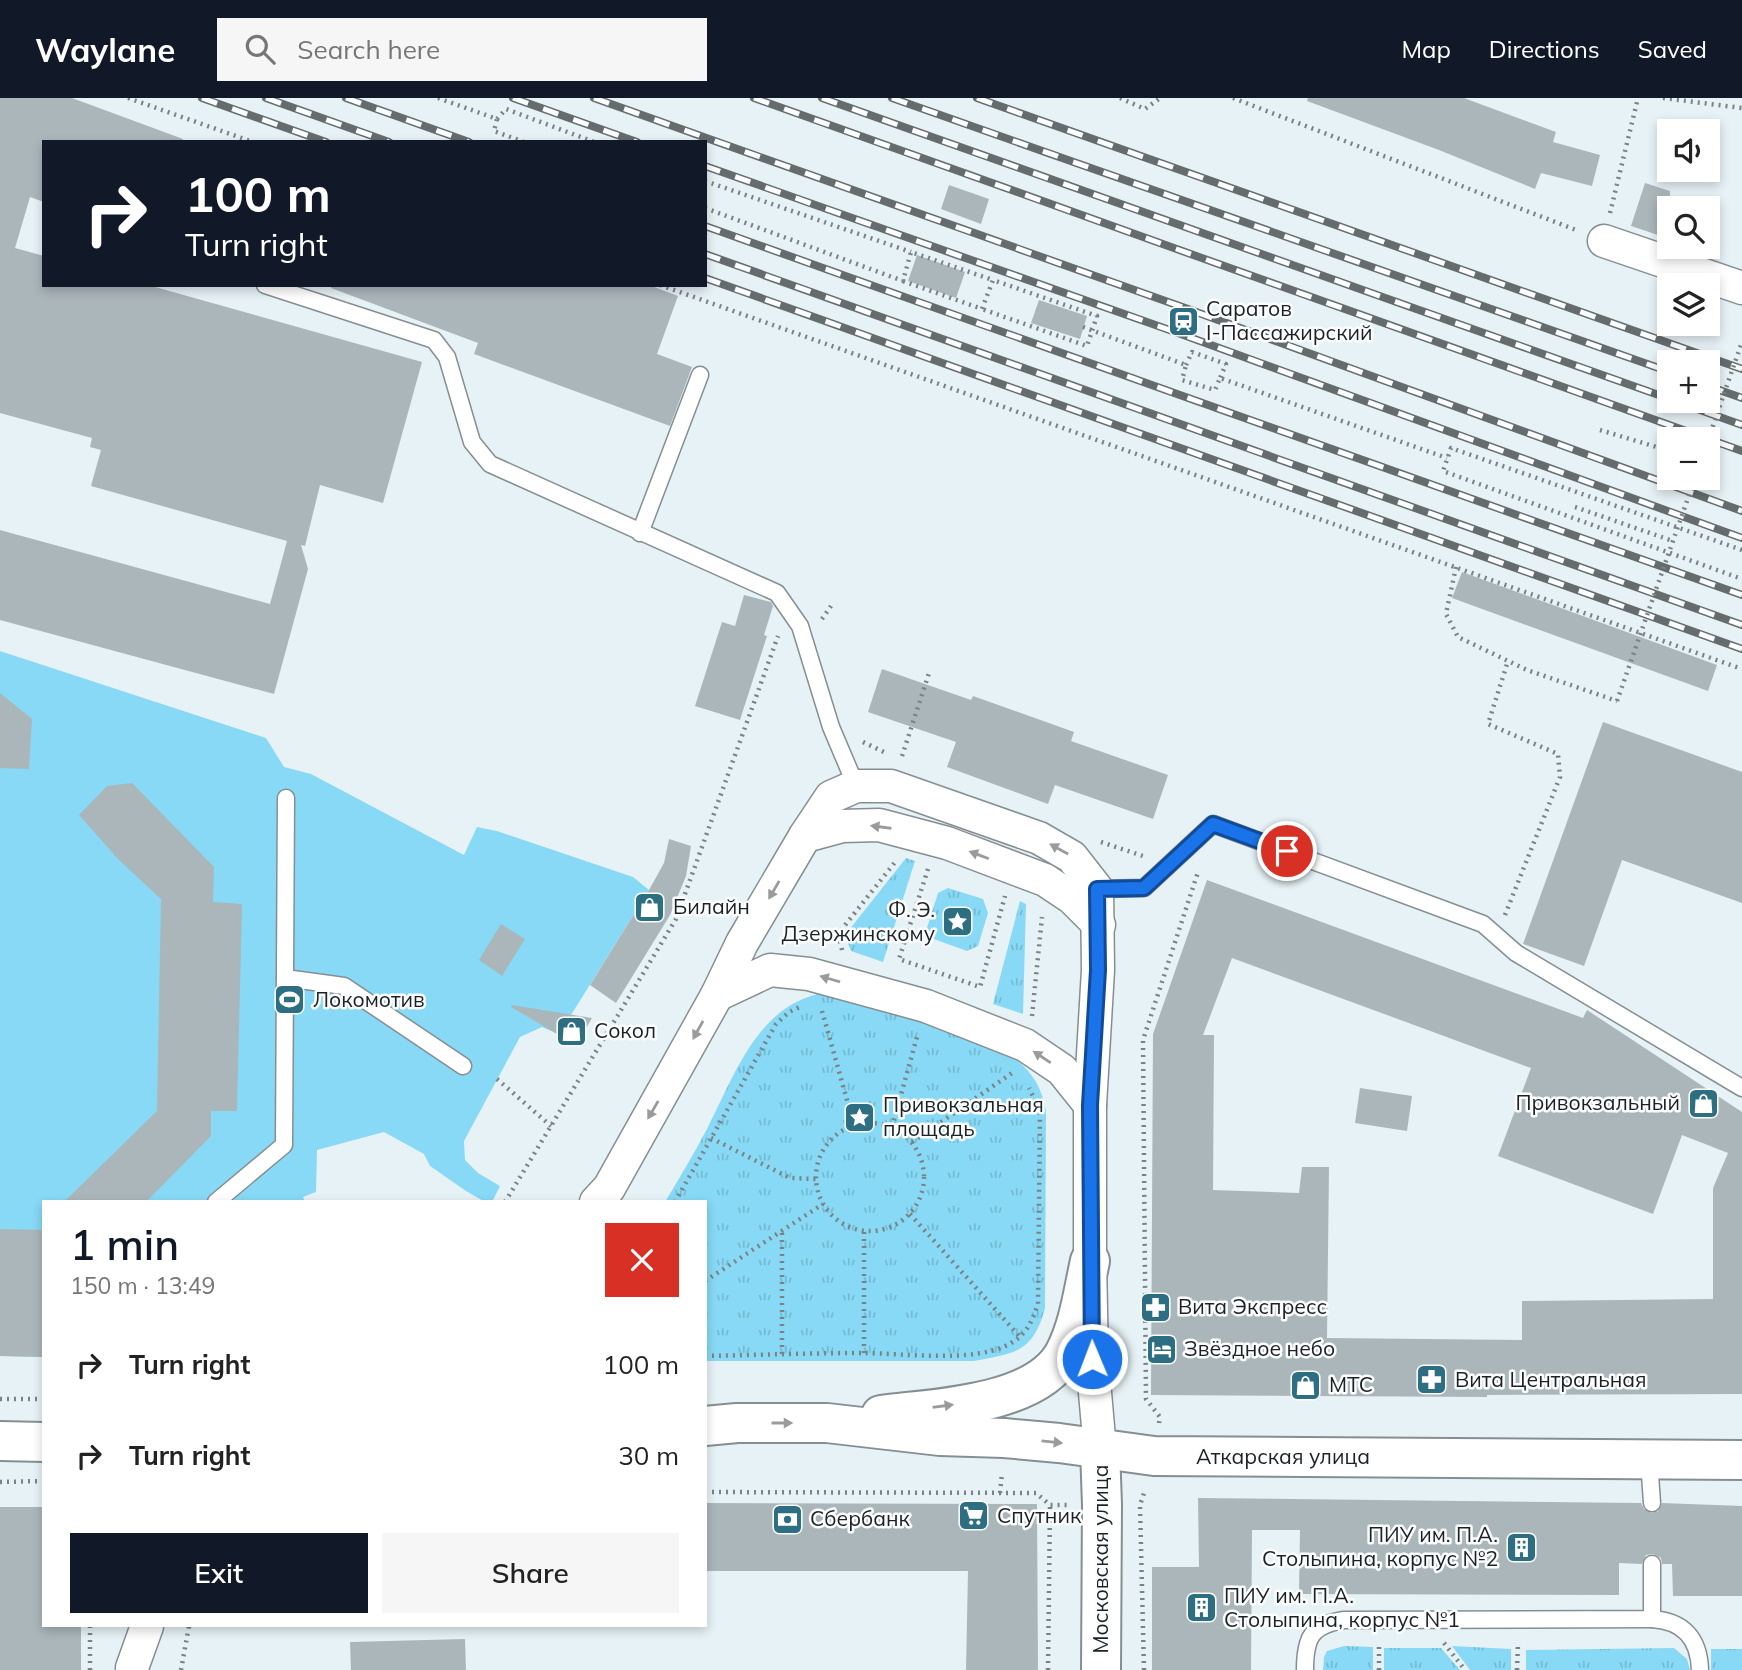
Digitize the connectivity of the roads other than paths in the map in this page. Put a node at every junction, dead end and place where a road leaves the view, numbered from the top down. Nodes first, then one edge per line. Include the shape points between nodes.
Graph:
1 (1604, 241) road end
2 (271, 287) edge
3 (1742, 288) edge
4 (700, 374) dead end
5 (640, 533) junction
6 (856, 786) junction
7 (286, 798) dead end
8 (805, 836) junction
9 (1097, 889) junction
10 (1099, 925) junction
11 (285, 978) junction
12 (718, 995) junction
13 (463, 1066) dead end
14 (1742, 1088) edge
15 (1090, 1105) junction
16 (604, 1197) edge
17 (218, 1200) edge
18 (1090, 1261) junction
19 (716, 1421) edge
20 (827, 1423) junction
21 (0, 1441) edge
22 (42, 1442) edge
23 (1100, 1449) junction
24 (1649, 1460) junction
25 (1742, 1460) edge
26 (1652, 1503) dead end
27 (1652, 1564) dead end
28 (1652, 1619) junction
29 (125, 1627) edge
30 (147, 1627) edge
31 (132, 1669) edge
32 (1101, 1670) edge
33 (1305, 1670) edge
34 (1700, 1670) edge

1 - 3 street
2 - 5 lane via 433,340 447,357 472,442 491,464
4 - 5 lane
5 - 6 lane via 777,593 800,626 831,727
6 - 8 street via 831,797
9 -> 6 street via 1073,857 1040,838 891,786
7 - 11 lane
10 -> 8 street via 1073,898 1045,880 947,843 879,825 842,825
8 -> 12 street via 742,943
9 - 10 street
9 - 14 lane via 1144,888 1213,824 1483,924 1516,953
10 - 15 street
11 - 13 lane via 344,986
11 - 17 lane via 284,1144
15 -> 12 street via 1062,1070 1016,1060 926,1006 809,974 769,970
12 -> 16 street
15 - 18 street
20 -> 18 street, Аткарская улица via 984,1400 1041,1378 1063,1356 1076,1326
18 - 23 street
19 -> 20 street, Аткарская улица
20 -> 23 street, Аткарская улица
21 - 22 street
23 - 24 street, Аткарская улица via 1154,1456
23 - 32 street, Московская улица
24 - 25 street, Аткарская улица
24 - 26 lane
27 - 28 lane
28 - 33 lane via 1330,1622 1309,1638
28 - 34 lane via 1667,1620 1688,1633
29 - 31 street
30 - 31 street

